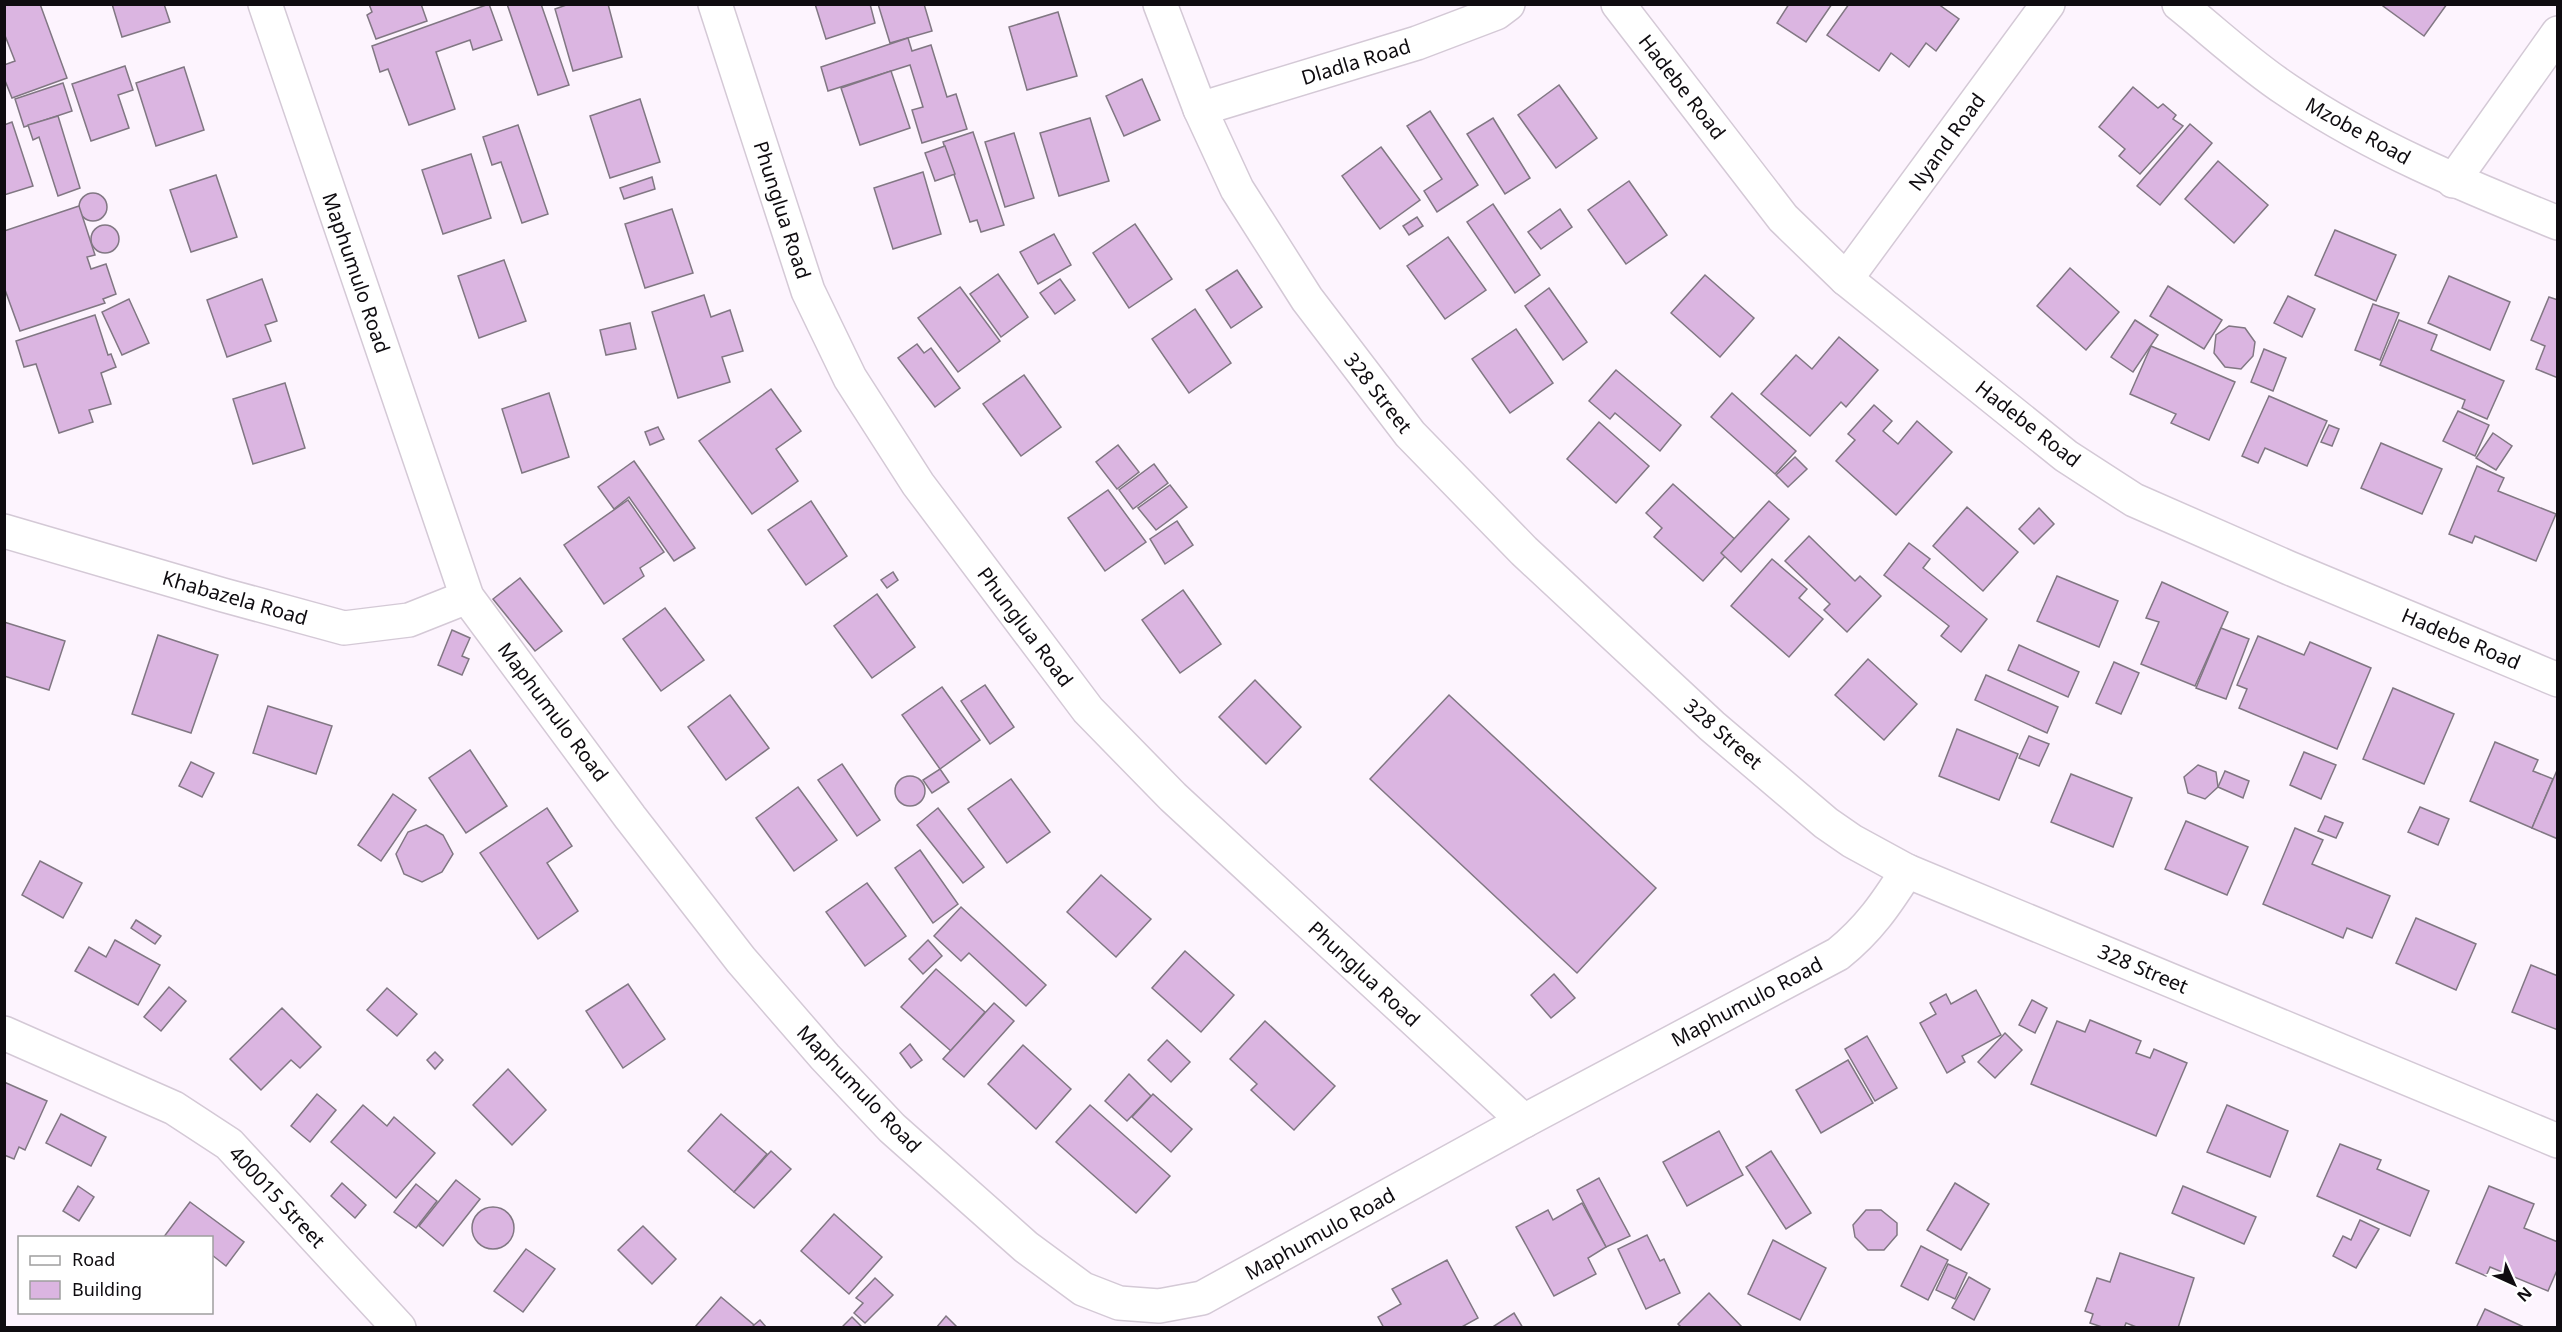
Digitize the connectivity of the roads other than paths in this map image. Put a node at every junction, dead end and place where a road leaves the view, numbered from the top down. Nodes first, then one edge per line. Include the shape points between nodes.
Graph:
1 (265, 4) edge
2 (715, 4) edge
3 (1160, 4) edge
4 (1508, 4) edge
5 (1618, 4) edge
6 (2048, 4) edge
7 (2180, 4) edge
8 (2558, 33) edge
9 (1200, 109) junction
10 (2453, 181) junction
11 (2558, 223) edge
12 (1846, 279) junction
13 (4, 531) edge
14 (467, 597) junction
15 (2558, 680) edge
16 (1907, 871) junction
17 (4, 1033) edge
18 (1524, 1121) junction
19 (2558, 1141) edge
20 (399, 1328) edge

1 - 14 street, Maphumulo Road
2 - 18 street, Phunglua Road via 808,291 850,378 918,484 1088,710 1173,797
3 - 9 street, 328 Street
4 - 9 street, Dladla Road via 1496,13 1417,43
5 - 12 street, Hadebe Road via 1783,218
6 - 12 street, Nyand Road
7 - 10 street, Mzobe Road via 2285,89 2362,136
8 - 10 street
9 - 16 street, 328 Street via 1237,189 1306,299 1410,435 1524,551 1712,726 1826,823
10 - 11 street, Mzobe Road
12 - 15 street, Hadebe Road via 2066,456 2134,500
13 - 14 street, Khabazela Road via 344,628 409,620
14 - 18 street, Maphumulo Road via 630,817 735,951 825,1057 892,1128 1026,1247 1083,1289 1119,1303 1159,1306 1202,1298
16 - 18 street, Maphumulo Road via 1862,934 1838,954
16 - 19 street, 328 Street
17 - 20 street, 400015 Street via 174,1108 229,1144

